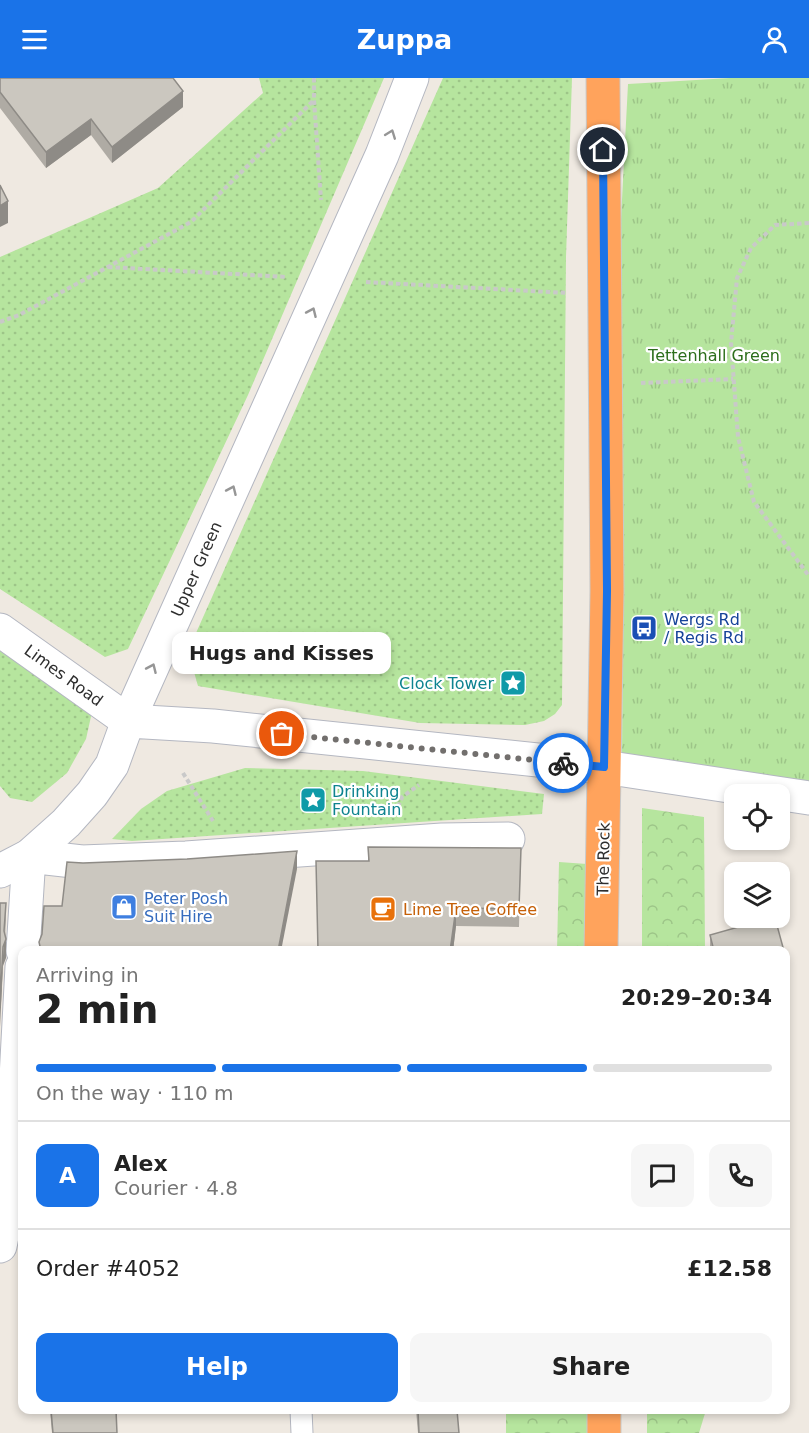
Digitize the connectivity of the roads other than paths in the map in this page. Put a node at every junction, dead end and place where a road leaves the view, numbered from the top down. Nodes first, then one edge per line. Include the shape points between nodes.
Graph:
1 (412, 78) edge
2 (603, 78) edge
3 (0, 630) edge
4 (128, 721) junction
5 (604, 767) junction
6 (809, 798) edge
7 (508, 839) dead end
8 (28, 856) junction
9 (0, 871) edge
10 (23, 946) edge
11 (601, 946) edge
12 (18, 1011) edge
13 (7, 1133) edge
14 (10, 1226) edge
15 (302, 1414) edge
16 (604, 1414) edge
17 (302, 1433) edge
18 (604, 1433) edge

4 -> 1 street, Upper Green via 382,155
2 - 5 highway, The Rock via 607,591
3 - 4 street, Limes Road
4 - 5 street via 213,726
4 - 8 street, Upper Green via 112,765 92,794
5 - 6 street
5 - 11 highway, The Rock
7 - 8 street via 82,862
8 - 9 street, Upper Green
8 - 10 street
12 - 13 street
13 - 14 street
15 - 17 lane
16 - 18 highway

